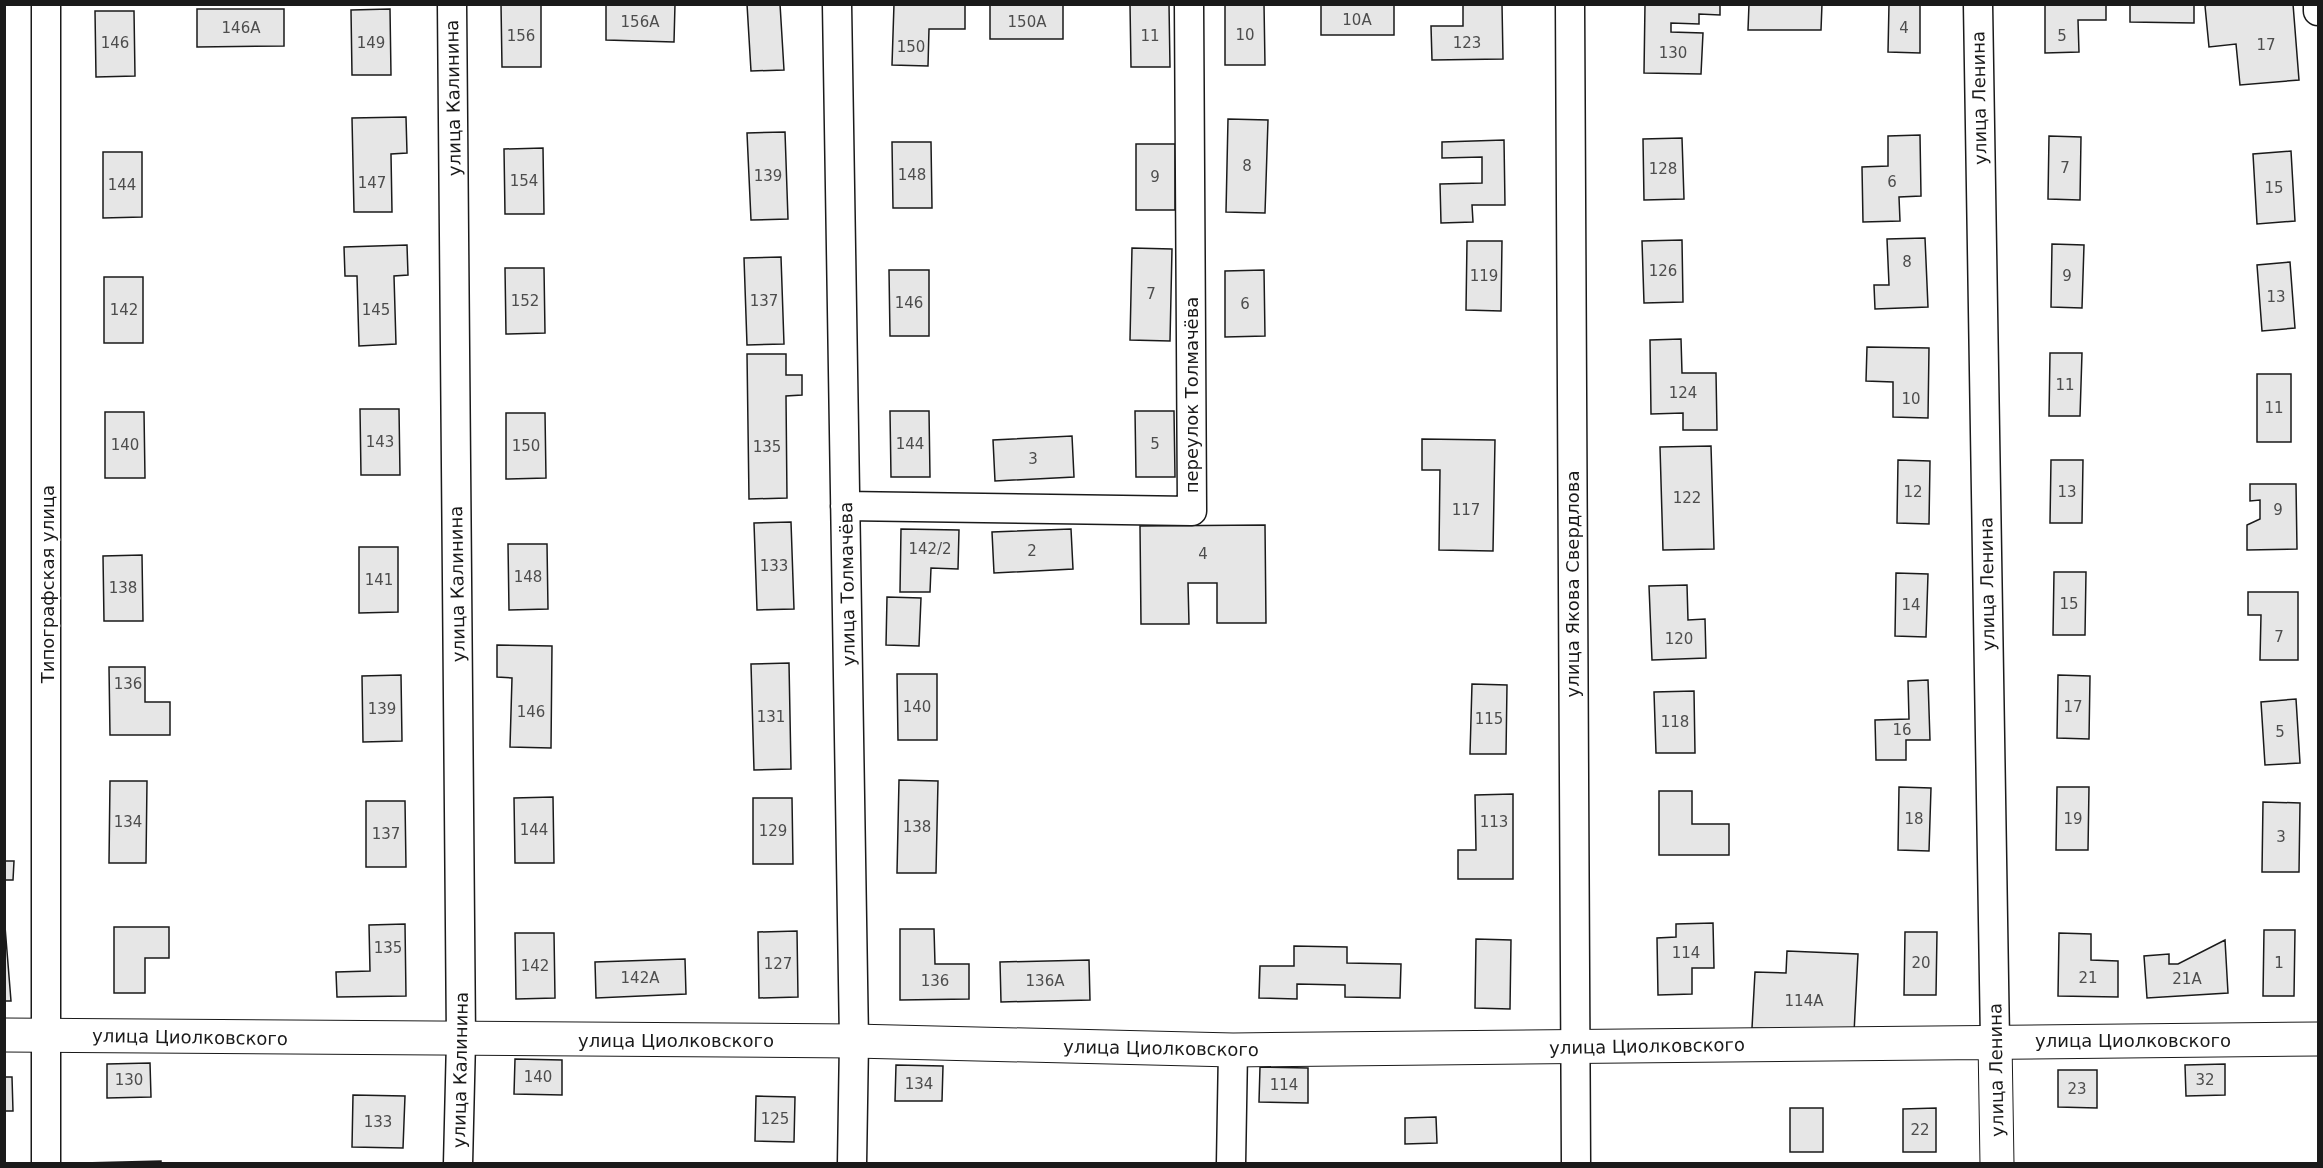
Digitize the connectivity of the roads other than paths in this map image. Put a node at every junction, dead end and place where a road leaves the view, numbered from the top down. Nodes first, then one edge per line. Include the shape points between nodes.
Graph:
1 (46, 4) edge
2 (452, 4) edge
3 (837, 4) edge
4 (1190, 4) edge
5 (1570, 4) edge
6 (1978, 4) edge
7 (2318, 4) edge
8 (2319, 11) edge
9 (845, 506) junction
10 (4, 1035) edge
11 (47, 1036) junction
12 (2319, 1039) edge
13 (461, 1040) junction
14 (854, 1041) junction
15 (1995, 1041) junction
16 (1574, 1047) junction
17 (1233, 1050) junction
18 (46, 1164) edge
19 (458, 1164) edge
20 (852, 1164) edge
21 (1231, 1164) edge
22 (1576, 1164) edge
23 (1997, 1164) edge

1 - 11 street, Типографская улица
2 - 13 street, улица Калинина
3 - 9 street, улица Толмачёва
4 - 9 street, переулок Толмачёва via 1192,511
5 - 16 street, улица Якова Свердлова
6 - 15 street, улица Ленина
7 - 8 street
9 - 14 street, улица Толмачёва
10 - 11 main road, улица Циолковского
11 - 13 main road, улица Циолковского
11 - 18 street, Типографская улица
12 - 15 main road, улица Циолковского
13 - 14 main road, улица Циолковского
13 - 19 street, улица Калинина
14 - 17 main road, улица Циолковского
14 - 20 street, улица Толмачёва
15 - 16 main road, улица Циолковского
15 - 23 main road, улица Ленина
16 - 17 main road, улица Циолковского
16 - 22 street, улица Якова Свердлова
17 - 21 street

